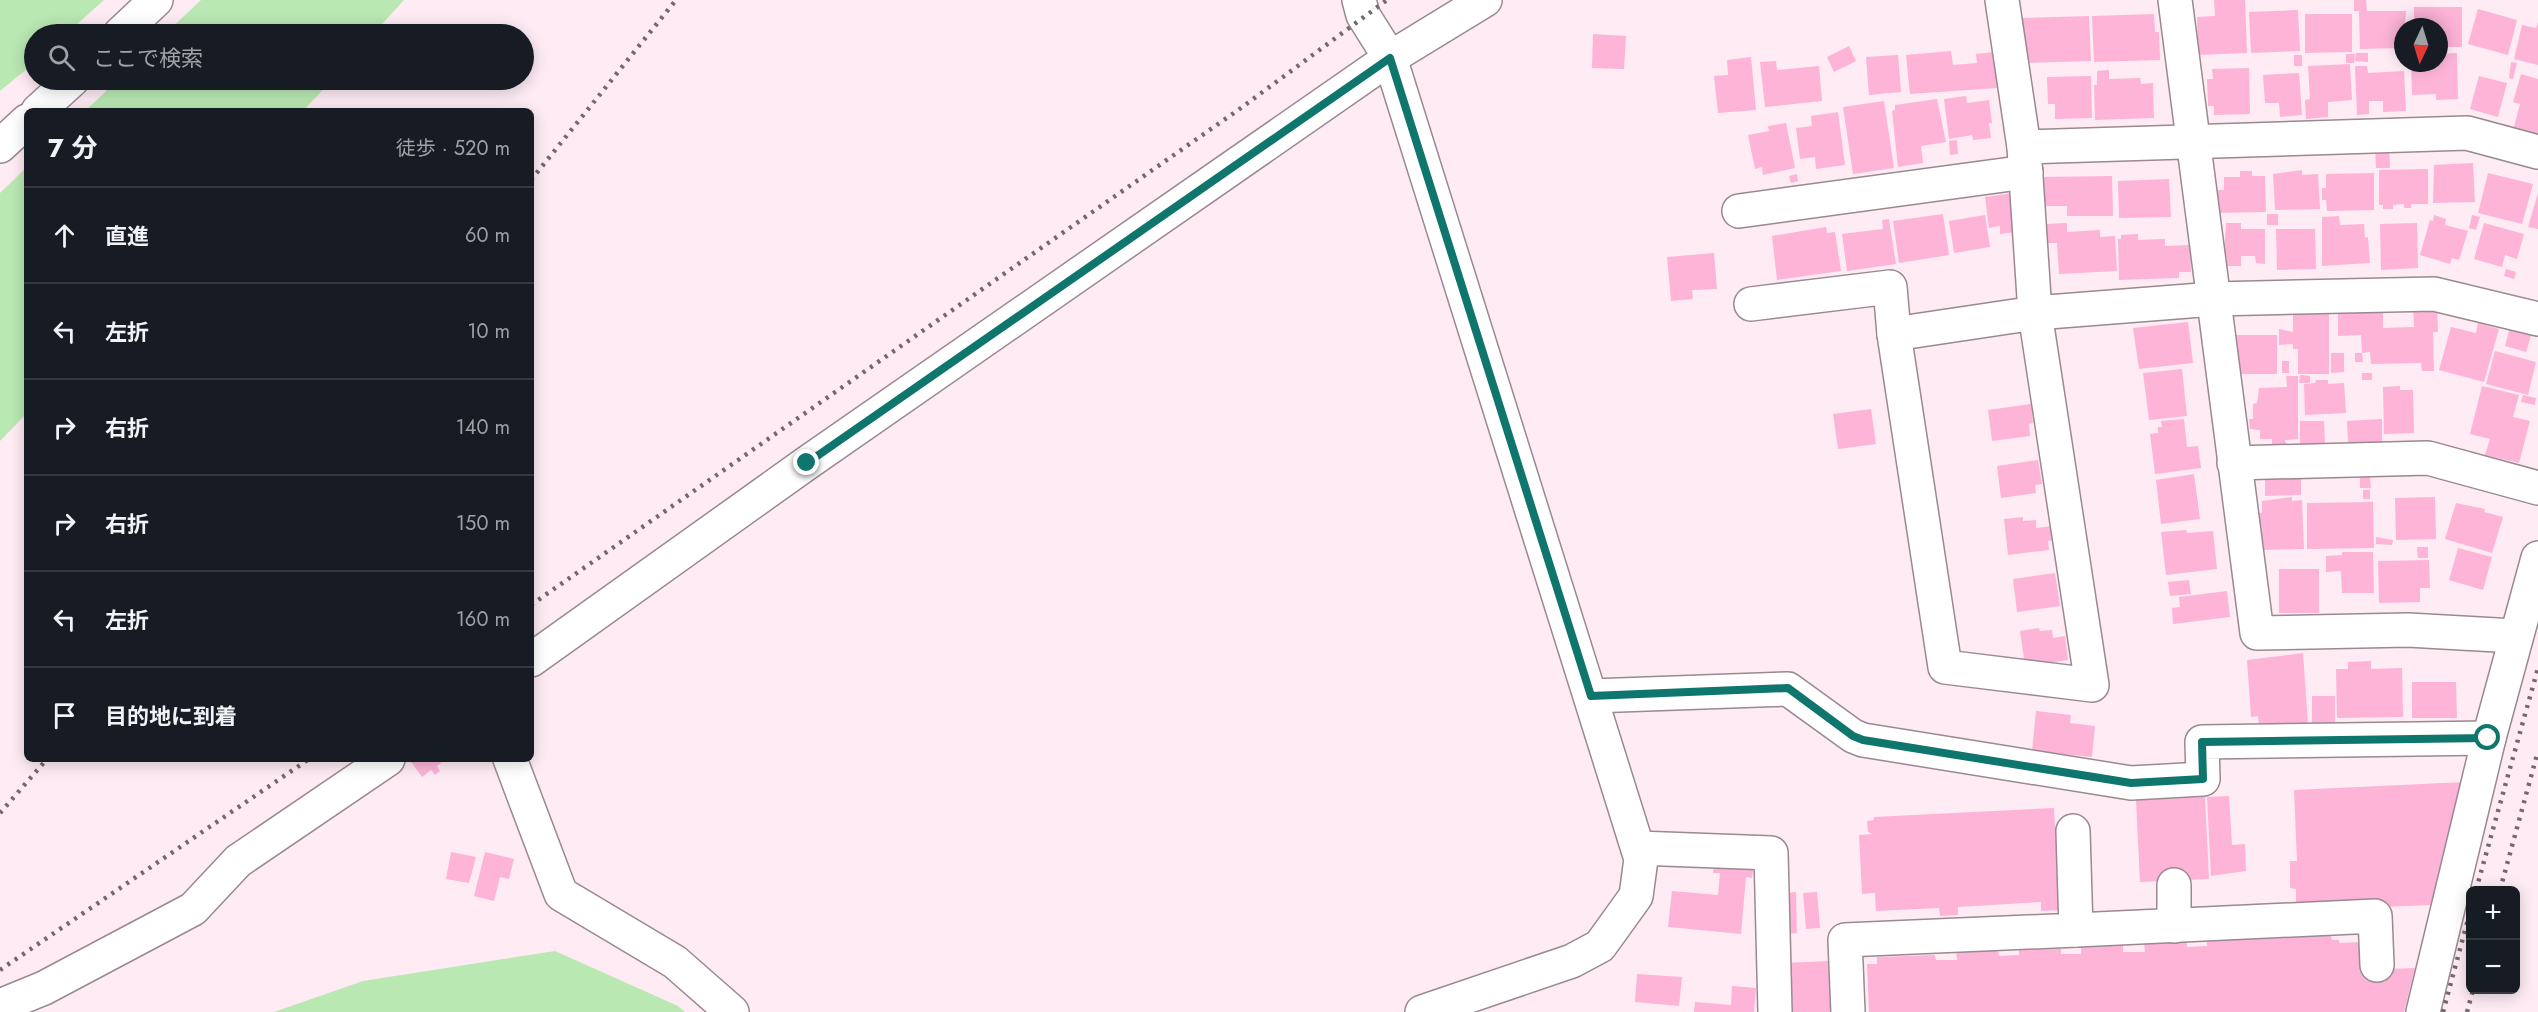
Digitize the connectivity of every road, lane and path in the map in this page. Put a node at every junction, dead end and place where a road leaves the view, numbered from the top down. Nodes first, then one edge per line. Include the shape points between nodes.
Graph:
1 (156, 0) edge
2 (1359, 0) edge
3 (1485, 0) edge
4 (2002, 0) edge
5 (2175, 0) edge
6 (131, 24) edge
7 (1390, 58) junction
8 (61, 90) edge
9 (41, 108) edge
10 (24, 124) edge
11 (2193, 143) junction
12 (0, 146) edge
13 (2538, 152) edge
14 (2025, 160) junction
15 (1739, 211) dead end
16 (2214, 299) junction
17 (1751, 304) dead end
18 (2036, 313) junction
19 (2538, 319) edge
20 (1894, 334) junction
21 (2234, 463) junction
22 (2538, 488) edge
23 (2538, 558) edge
24 (2515, 636) junction
25 (534, 658) edge
26 (1591, 696) junction
27 (2488, 738) junction
28 (384, 762) edge
29 (511, 762) edge
30 (2073, 831) dead end
31 (1638, 848) junction
32 (2174, 885) dead end
33 (2174, 926) junction
34 (2076, 930) junction
35 (2377, 965) dead end
36 (0, 1006) edge
37 (732, 1012) edge
38 (1422, 1012) edge
39 (1774, 1012) edge
40 (1848, 1012) edge
41 (2423, 1012) edge

1 - 6 street
2 - 7 street via 1363,15
3 - 7 street
4 - 14 street
5 - 11 street
7 - 25 street
7 - 26 street
8 - 9 street
10 - 12 street
11 - 13 street via 2467,133
11 - 14 street
11 - 16 street
14 - 15 street
14 - 18 street
16 - 18 street
16 - 19 street via 2434,294
16 - 21 street
17 - 20 street via 1890,287
18 - 20 street
18 - 20 street via 2092,685 1945,667
21 - 22 street via 2428,458
21 - 24 street via 2257,633 2408,630
23 - 24 street
24 - 27 street
26 - 27 street via 1788,688 1863,740 2131,783 2203,779 2202,742
26 - 31 street
27 - 41 street
28 - 36 street via 238,861 193,909 44,988
29 - 37 street via 561,894 675,962
30 - 34 street
31 - 38 street via 1641,859 1636,896 1600,946 1572,961
31 - 39 street via 1771,853
32 - 33 street
33 - 34 street
33 - 35 street via 2375,916
34 - 40 street via 1845,940

